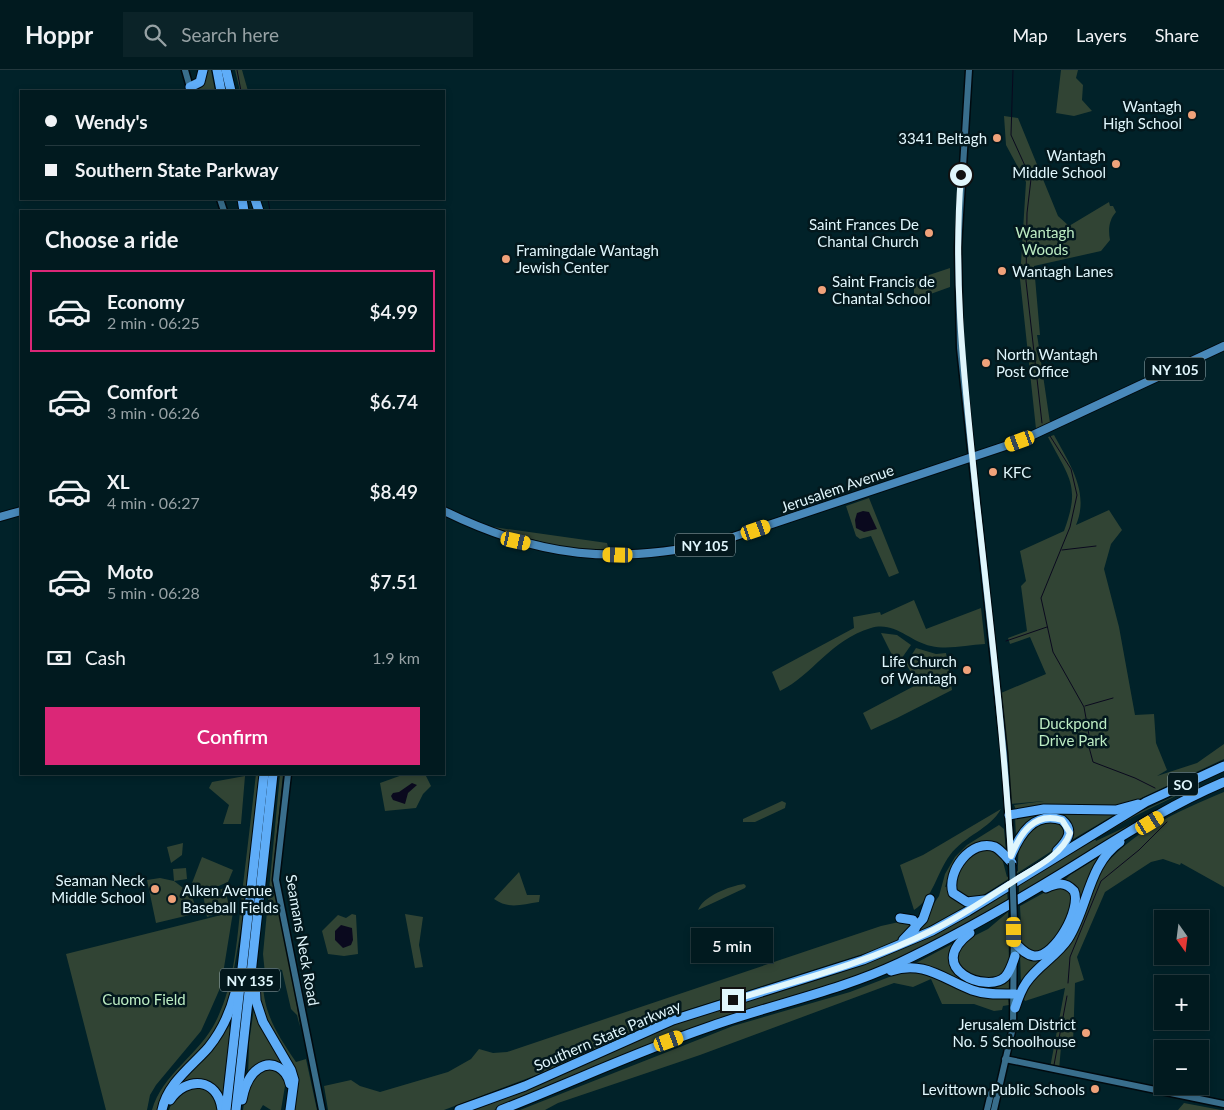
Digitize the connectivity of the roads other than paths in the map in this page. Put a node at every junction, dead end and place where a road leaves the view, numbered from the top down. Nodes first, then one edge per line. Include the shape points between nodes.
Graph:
1 (185, 70) edge
2 (203, 70) edge
3 (217, 70) edge
4 (226, 70) edge
5 (969, 70) edge
6 (190, 89) edge
7 (221, 90) edge
8 (231, 90) edge
9 (1224, 346) edge
10 (972, 458) junction
11 (20, 511) edge
12 (445, 511) edge
13 (0, 517) edge
14 (1224, 766) edge
15 (264, 775) edge
16 (273, 775) edge
17 (288, 775) edge
18 (1224, 782) edge
19 (1180, 802) junction
20 (1143, 803) junction
21 (1009, 815) junction
22 (1011, 860) junction
23 (1029, 872) junction
24 (1022, 897) junction
25 (930, 899) dead end
26 (984, 900) junction
27 (1003, 909) junction
28 (900, 918) dead end
29 (915, 930) junction
30 (1015, 943) junction
31 (893, 948) junction
32 (249, 952) junction
33 (1015, 956) junction
34 (1015, 994) junction
35 (800, 1000) junction
36 (1015, 1008) junction
37 (1005, 1059) junction
38 (998, 1086) junction
39 (1224, 1104) edge
40 (162, 1110) edge
41 (167, 1110) edge
42 (222, 1110) edge
43 (226, 1110) edge
44 (238, 1110) edge
45 (284, 1110) edge
46 (290, 1110) edge
47 (322, 1110) edge
48 (459, 1110) edge
49 (501, 1110) edge
50 (987, 1110) edge
51 (994, 1110) edge

1 - 6 main road
2 - 6 highway via 200,82
3 - 7 highway
4 - 8 highway
5 - 10 main road via 957,273
9 - 10 main road, Jerusalem Avenue / NY 105 via 1025,439
10 - 12 main road, Jerusalem Avenue / NY 105 via 718,542 644,555 604,555 548,548 510,539
10 - 21 main road
11 - 13 main road
14 - 20 highway, Southern State Parkway / SO
15 - 32 highway, NY 135
16 - 32 highway, NY 135
17 - 47 main road, Seamans Neck Road via 276,880
18 - 19 highway, Southern State Parkway / SO
19 - 24 highway, Southern State Parkway / SO
19 - 36 highway via 1116,845 1103,860 1068,939 1026,983
20 - 21 highway via 1116,810 1044,809
20 - 23 highway, Southern State Parkway / SO
21 - 22 main road
22 - 23 highway via 1019,837 1032,823 1054,817 1066,823 1070,833 1066,842
22 - 26 highway via 999,850 986,846 972,850 958,865 951,878 953,893 967,902
22 - 30 main road, bridge
23 - 26 highway, Southern State Parkway / SO
24 - 27 highway, Southern State Parkway / SO
24 - 30 highway via 1059,883 1071,887 1076,901 1068,925 1045,954 1027,954
25 - 29 highway via 927,911
26 - 31 highway, Southern State Parkway / SO via 932,931
27 - 33 highway via 956,944 952,953 954,963 964,974 990,984 1005,978
27 - 35 highway, Southern State Parkway / SO via 960,934 896,964
28 - 29 highway via 912,920
29 - 31 highway
30 - 33 main road
31 - 48 highway, Southern State Parkway / SO via 673,1020
32 - 40 highway via 222,1029 168,1092
32 - 43 highway, NY 135
32 - 44 highway, NY 135
32 - 46 highway via 259,1012 291,1070 294,1086
33 - 34 main road
34 - 35 highway via 980,992 917,967 897,969
34 - 36 main road
35 - 49 highway, Southern State Parkway / SO via 696,1031
36 - 37 main road
37 - 38 main road
37 - 39 main road
38 - 50 main road via 991,1094
38 - 51 main road
41 - 42 highway via 176,1092 183,1086 196,1083 211,1088 220,1100
44 - 45 highway via 246,1084 257,1069 268,1065 277,1066 290,1083

